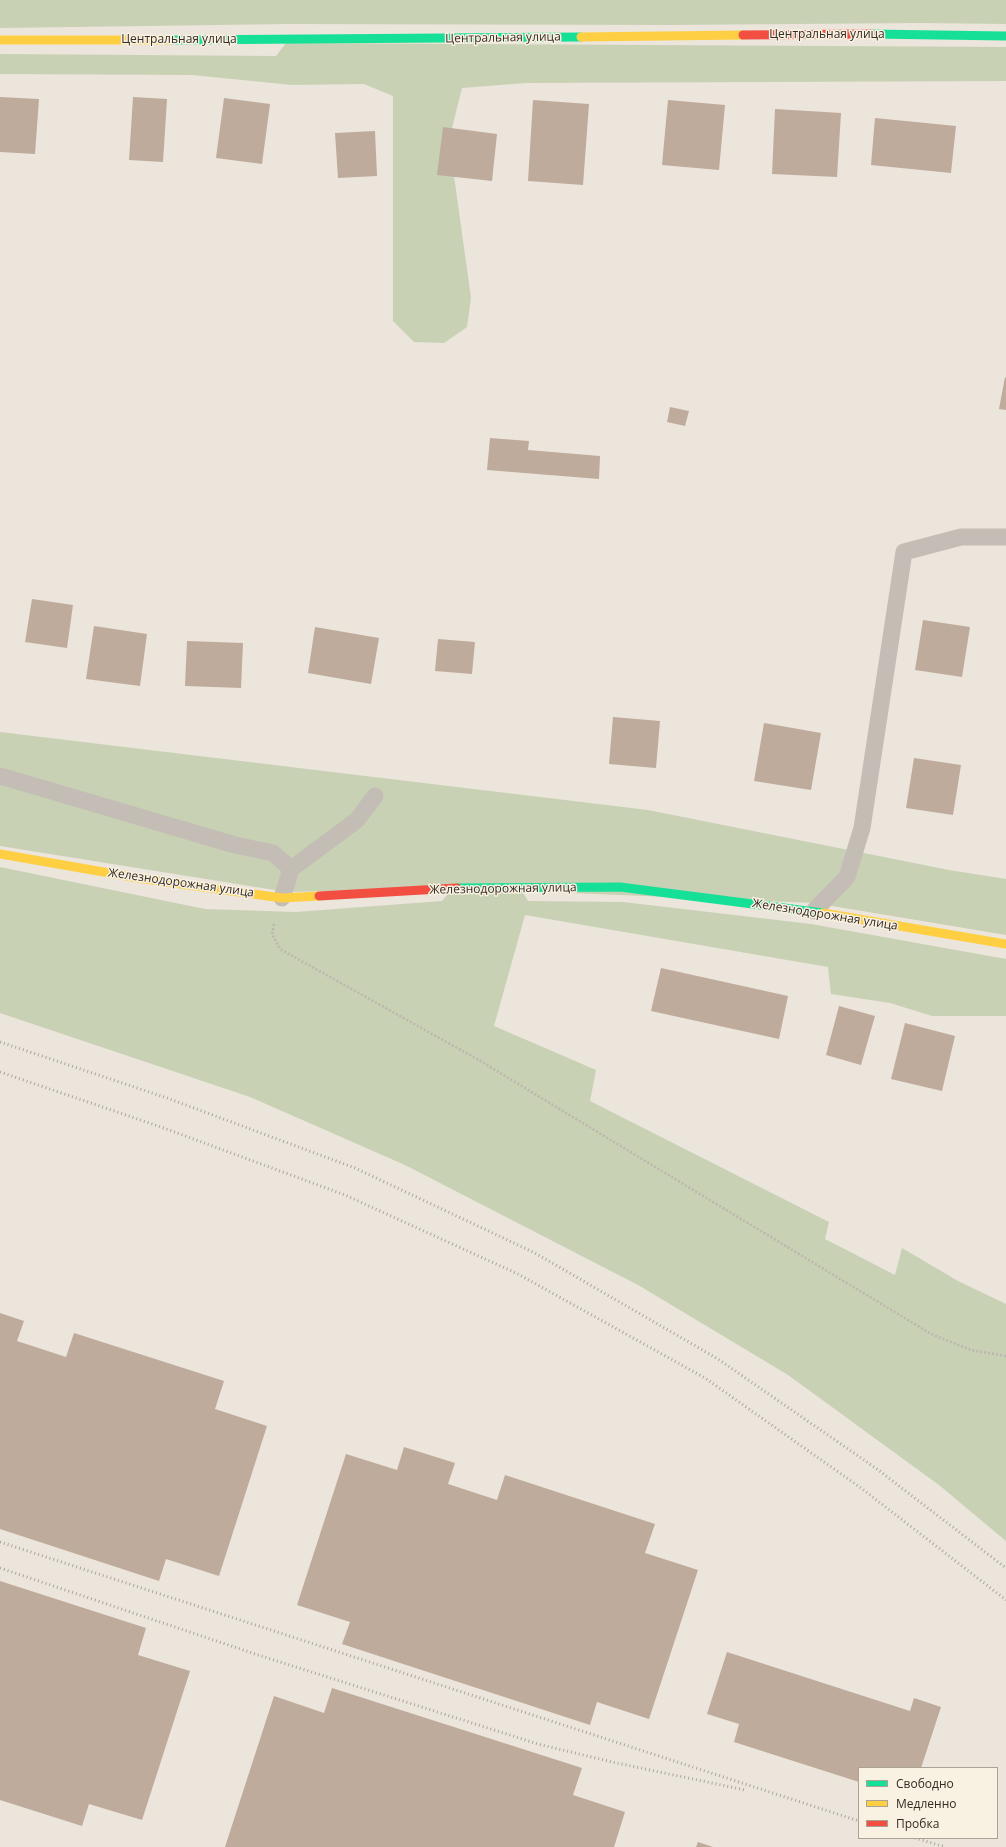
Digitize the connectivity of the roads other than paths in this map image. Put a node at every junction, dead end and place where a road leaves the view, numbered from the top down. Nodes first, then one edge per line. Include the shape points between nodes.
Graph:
1 (1006, 36) edge
2 (0, 40) edge
3 (1006, 537) edge
4 (0, 776) edge
5 (375, 796) dead end
6 (0, 854) edge
7 (290, 869) junction
8 (282, 898) junction
9 (814, 912) junction
10 (1006, 944) edge

1 - 2 street, Центральная улица via 887,34
3 - 9 lane via 962,537 904,552 862,828 847,877
4 - 7 lane via 235,845 273,853
5 - 7 lane via 356,820
6 - 8 street, Железнодорожная улица via 138,878
7 - 8 lane
8 - 9 street, Железнодорожная улица via 456,888 620,887
9 - 10 street, Железнодорожная улица

